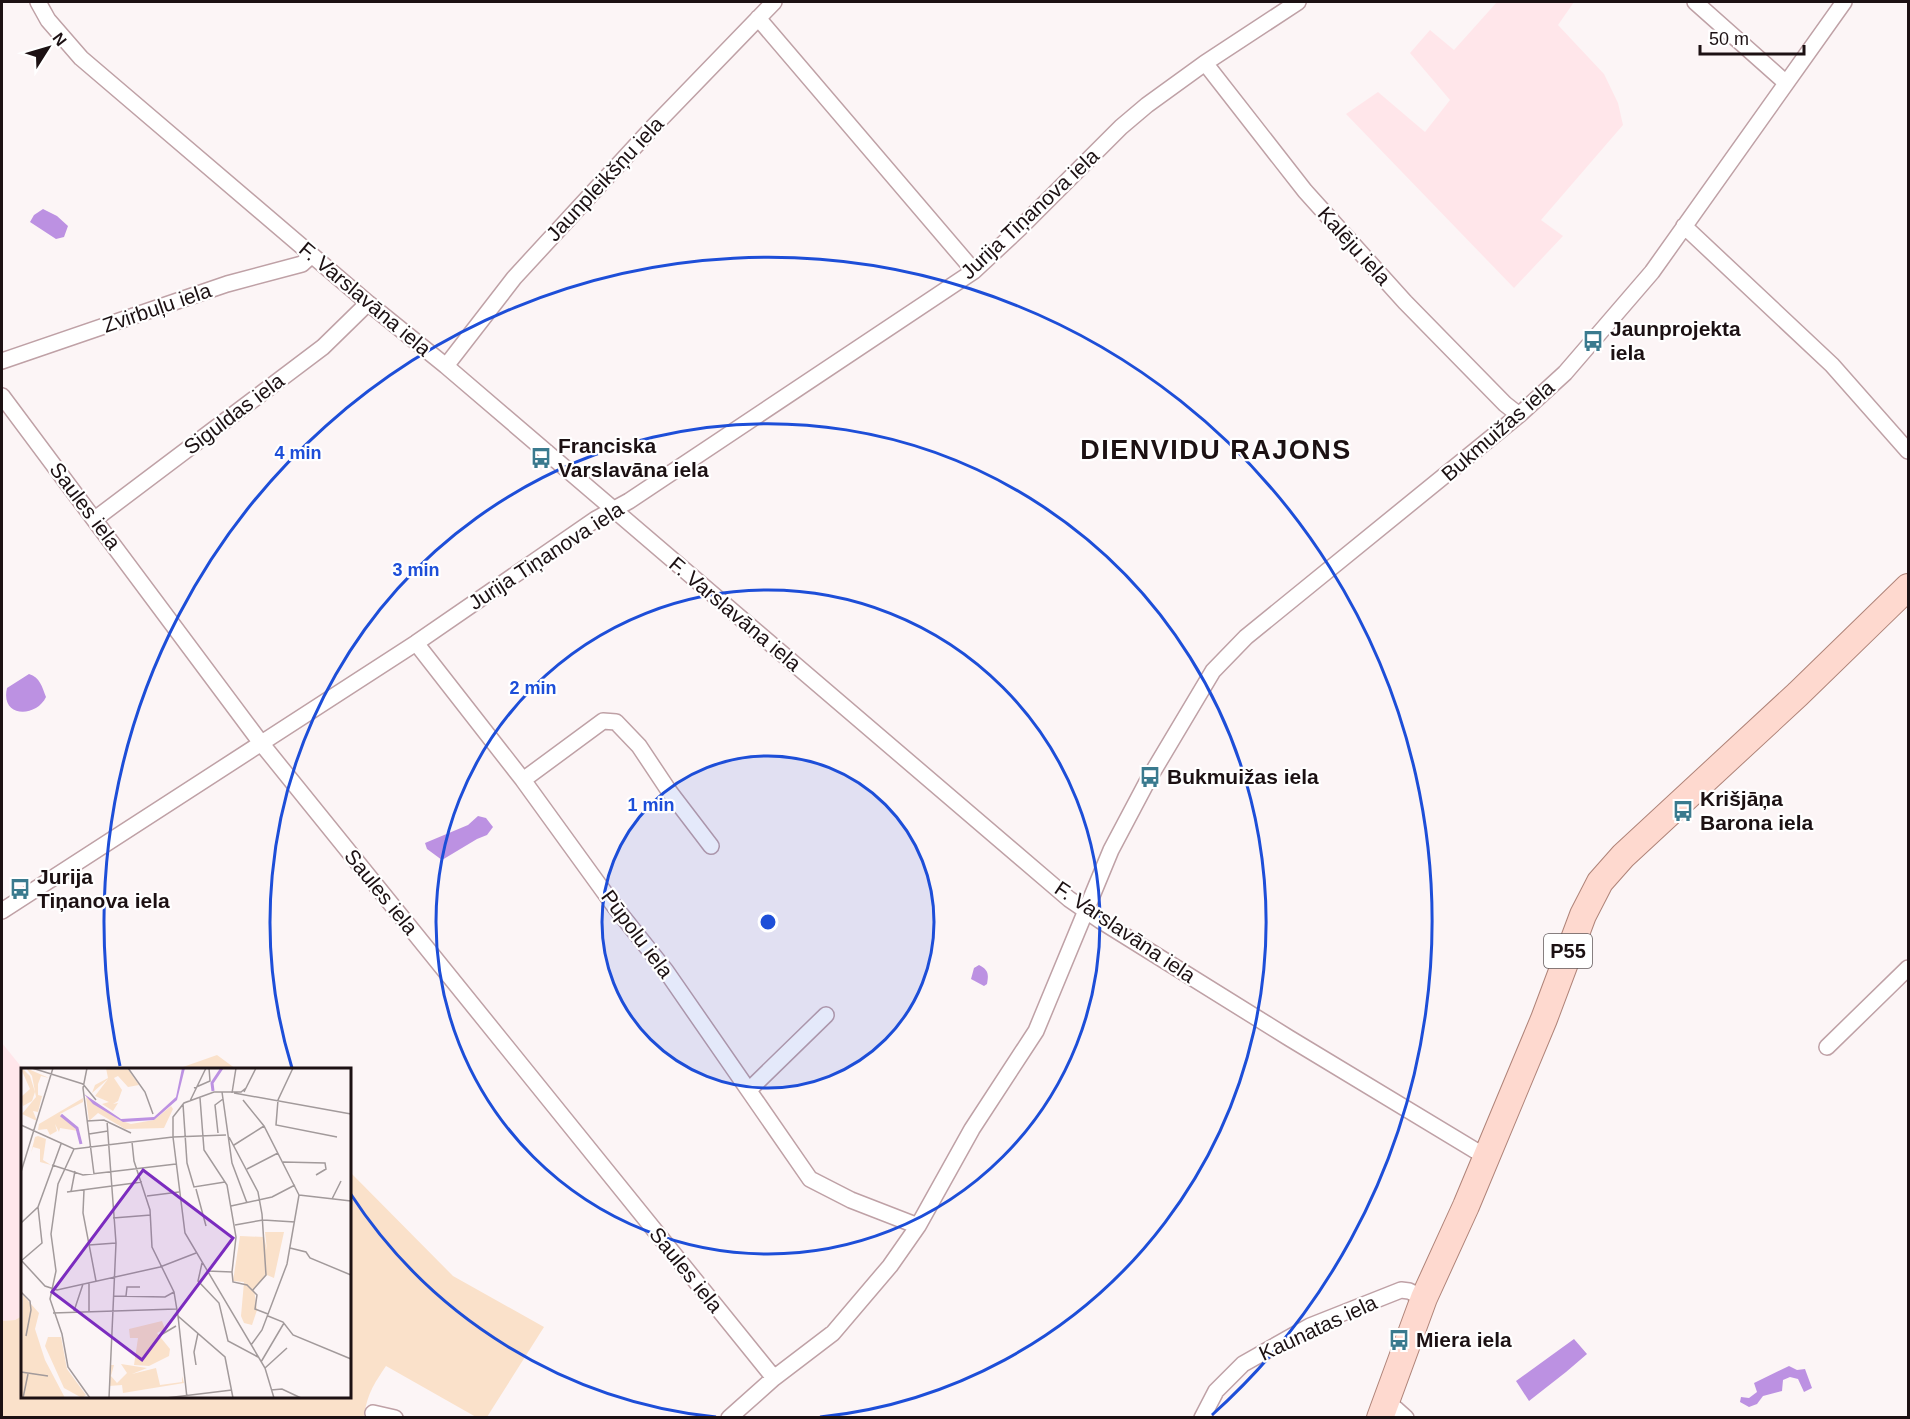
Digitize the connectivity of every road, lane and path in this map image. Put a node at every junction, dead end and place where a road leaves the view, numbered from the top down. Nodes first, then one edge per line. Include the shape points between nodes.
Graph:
1 (38, 2) edge
2 (774, 2) edge
3 (1298, 2) edge
4 (1695, 2) edge
5 (1844, 2) edge
6 (758, 18) junction
7 (1205, 63) junction
8 (1785, 82) junction
9 (1684, 226) junction
10 (312, 255) junction
11 (974, 272) junction
12 (368, 303) junction
13 (2, 361) edge
14 (446, 366) junction
15 (2, 396) edge
16 (1519, 415) junction
17 (1908, 451) edge
18 (613, 510) junction
19 (95, 519) junction
20 (1908, 587) edge
21 (416, 643) junction
22 (261, 743) junction
23 (523, 780) junction
24 (711, 846) dead end
25 (1086, 910) junction
26 (2, 911) edge
27 (1908, 968) edge
28 (826, 1015) dead end
29 (1827, 1047) dead end
30 (749, 1090) junction
31 (1486, 1157) junction
32 (918, 1226) junction
33 (1424, 1298) junction
34 (774, 1378) junction
35 (373, 1413) dead end
36 (1390, 1413) edge
37 (395, 1418) edge
38 (729, 1418) edge
39 (1202, 1418) edge

1 - 10 street, F. Varslavāna iela via 48,20 81,58
2 - 6 street, Jaunpleikšņu iela
3 - 7 street, Jurija Tiņanova iela
4 - 8 street
5 - 8 street, Bukmuižas iela
6 - 11 street
6 - 14 street, Jaunpleikšņu iela via 522,270
7 - 11 street, Jurija Tiņanova iela via 1120,127
7 - 16 street, Kalēju iela via 1305,191 1405,302
8 - 9 street, Bukmuižas iela
9 - 16 street, Bukmuižas iela via 1610,322
9 - 17 street via 1832,365
10 - 12 street, F. Varslavāna iela
10 - 13 street, Zvirbuļu iela via 302,264 226,284
11 - 18 street, Jurija Tiņanova iela
12 - 14 street, F. Varslavāna iela
12 - 19 street, Siguldas iela via 323,347
14 - 18 street, F. Varslavāna iela
15 - 19 street, Saules iela
16 - 25 street, Bukmuižas iela via 1246,637 1213,671 1148,780 1111,850
18 - 21 street, Jurija Tiņanova iela
18 - 25 street, F. Varslavāna iela
19 - 22 street, Saules iela
20 - 31 main road, P55 via 1631,848 1600,882 1576,932
21 - 22 street, Jurija Tiņanova iela
21 - 23 street, Pūpolu iela
22 - 26 street, Jurija Tiņanova iela
22 - 34 street, Saules iela
23 - 24 street via 603,721 616,722 639,746
23 - 30 street, Pūpolu iela via 666,971
25 - 31 street, F. Varslavāna iela
25 - 32 street, Bukmuižas iela via 1036,1031 972,1129
27 - 29 street
28 - 30 street
30 - 32 street, Pūpolu iela via 810,1179
31 - 33 main road, P55
32 - 34 street, Bukmuižas iela via 833,1333
33 - 36 main road, P55
33 - 39 street, Kaunatas iela via 1401,1290 1310,1326 1243,1364 1216,1391
34 - 38 street, Bukmuižas iela
35 - 37 street

